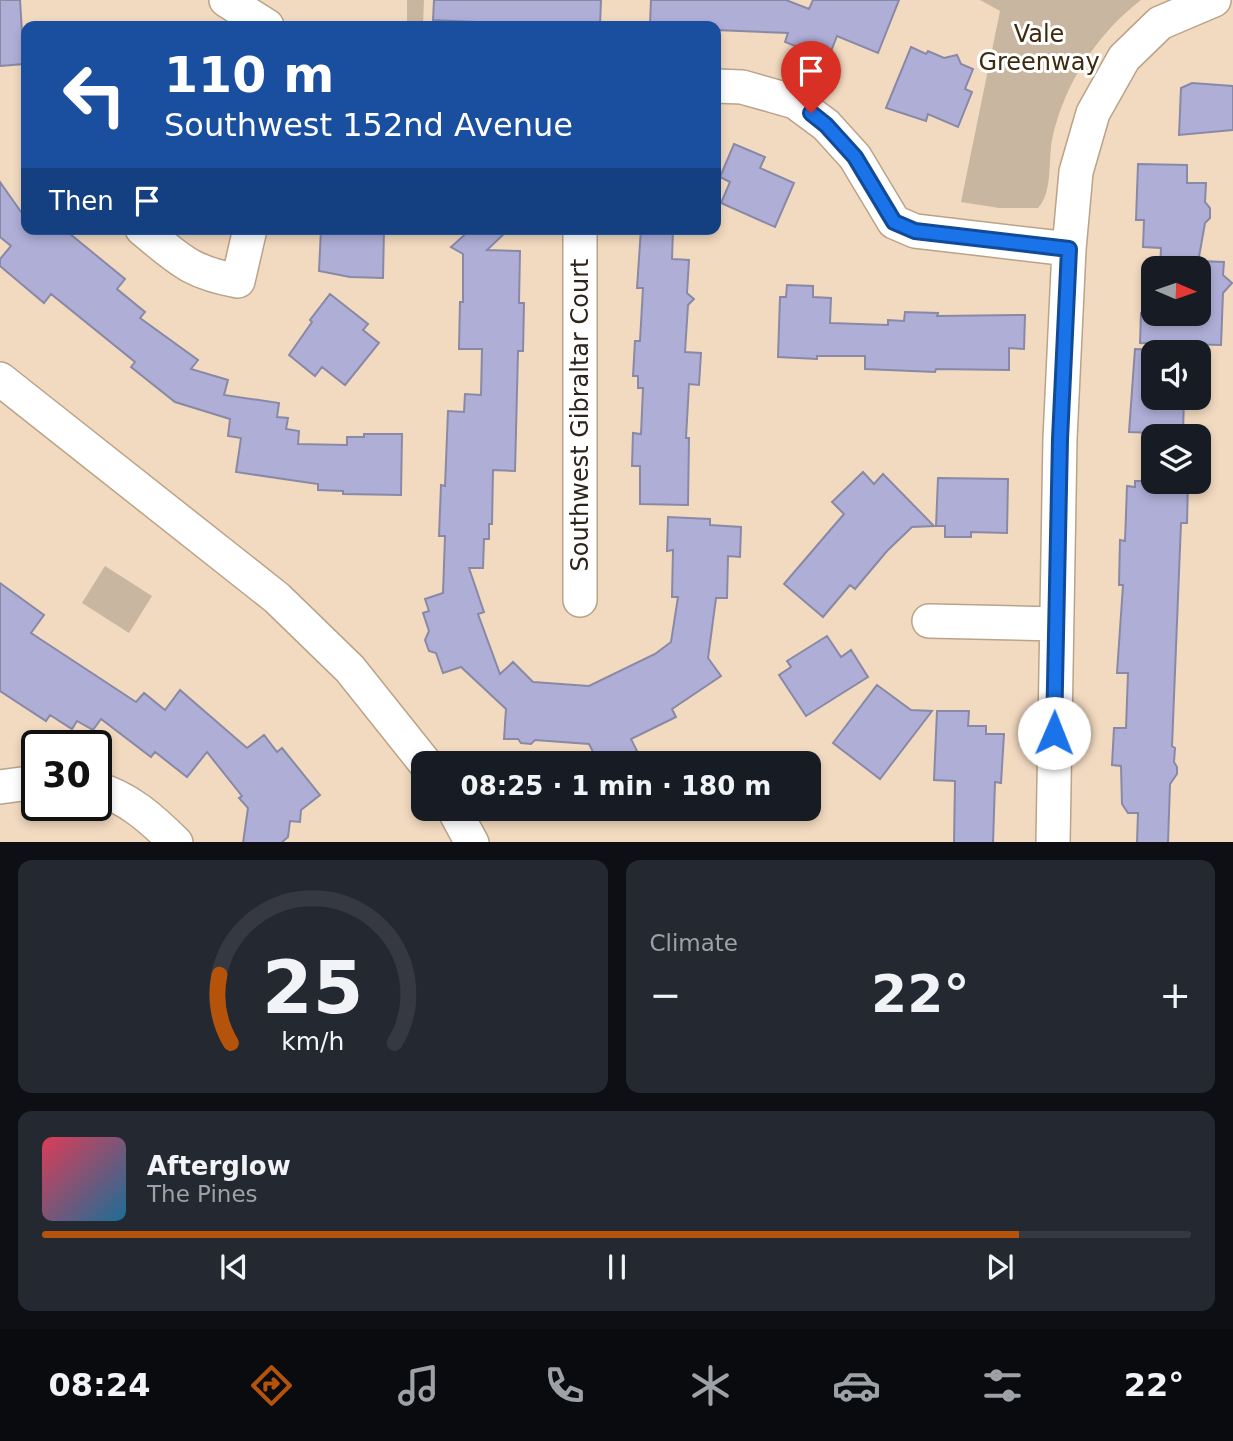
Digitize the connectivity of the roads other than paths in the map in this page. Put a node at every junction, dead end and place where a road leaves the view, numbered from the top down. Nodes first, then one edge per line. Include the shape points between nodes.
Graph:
1 (226, 0) edge
2 (1214, 0) edge
3 (259, 21) edge
4 (721, 86) edge
5 (149, 235) edge
6 (249, 235) edge
7 (579, 235) edge
8 (1069, 249) junction
9 (0, 379) edge
10 (580, 600) dead end
11 (929, 621) dead end
12 (1056, 624) junction
13 (415, 751) edge
14 (21, 784) edge
15 (0, 787) edge
16 (112, 793) edge
17 (460, 821) edge
18 (176, 842) edge
19 (471, 842) edge
20 (1053, 842) edge

1 - 3 street
2 - 8 street via 1160,23 1124,58 1093,113 1076,172
4 - 8 street via 742,87 806,109 855,157 894,222 915,231
5 - 6 street via 187,266 238,281
7 - 10 street, Southwest Gibraltar Court
8 - 12 street
9 - 13 street via 277,598 350,669
11 - 12 street
12 - 20 street
14 - 15 street
16 - 18 street
17 - 19 street

